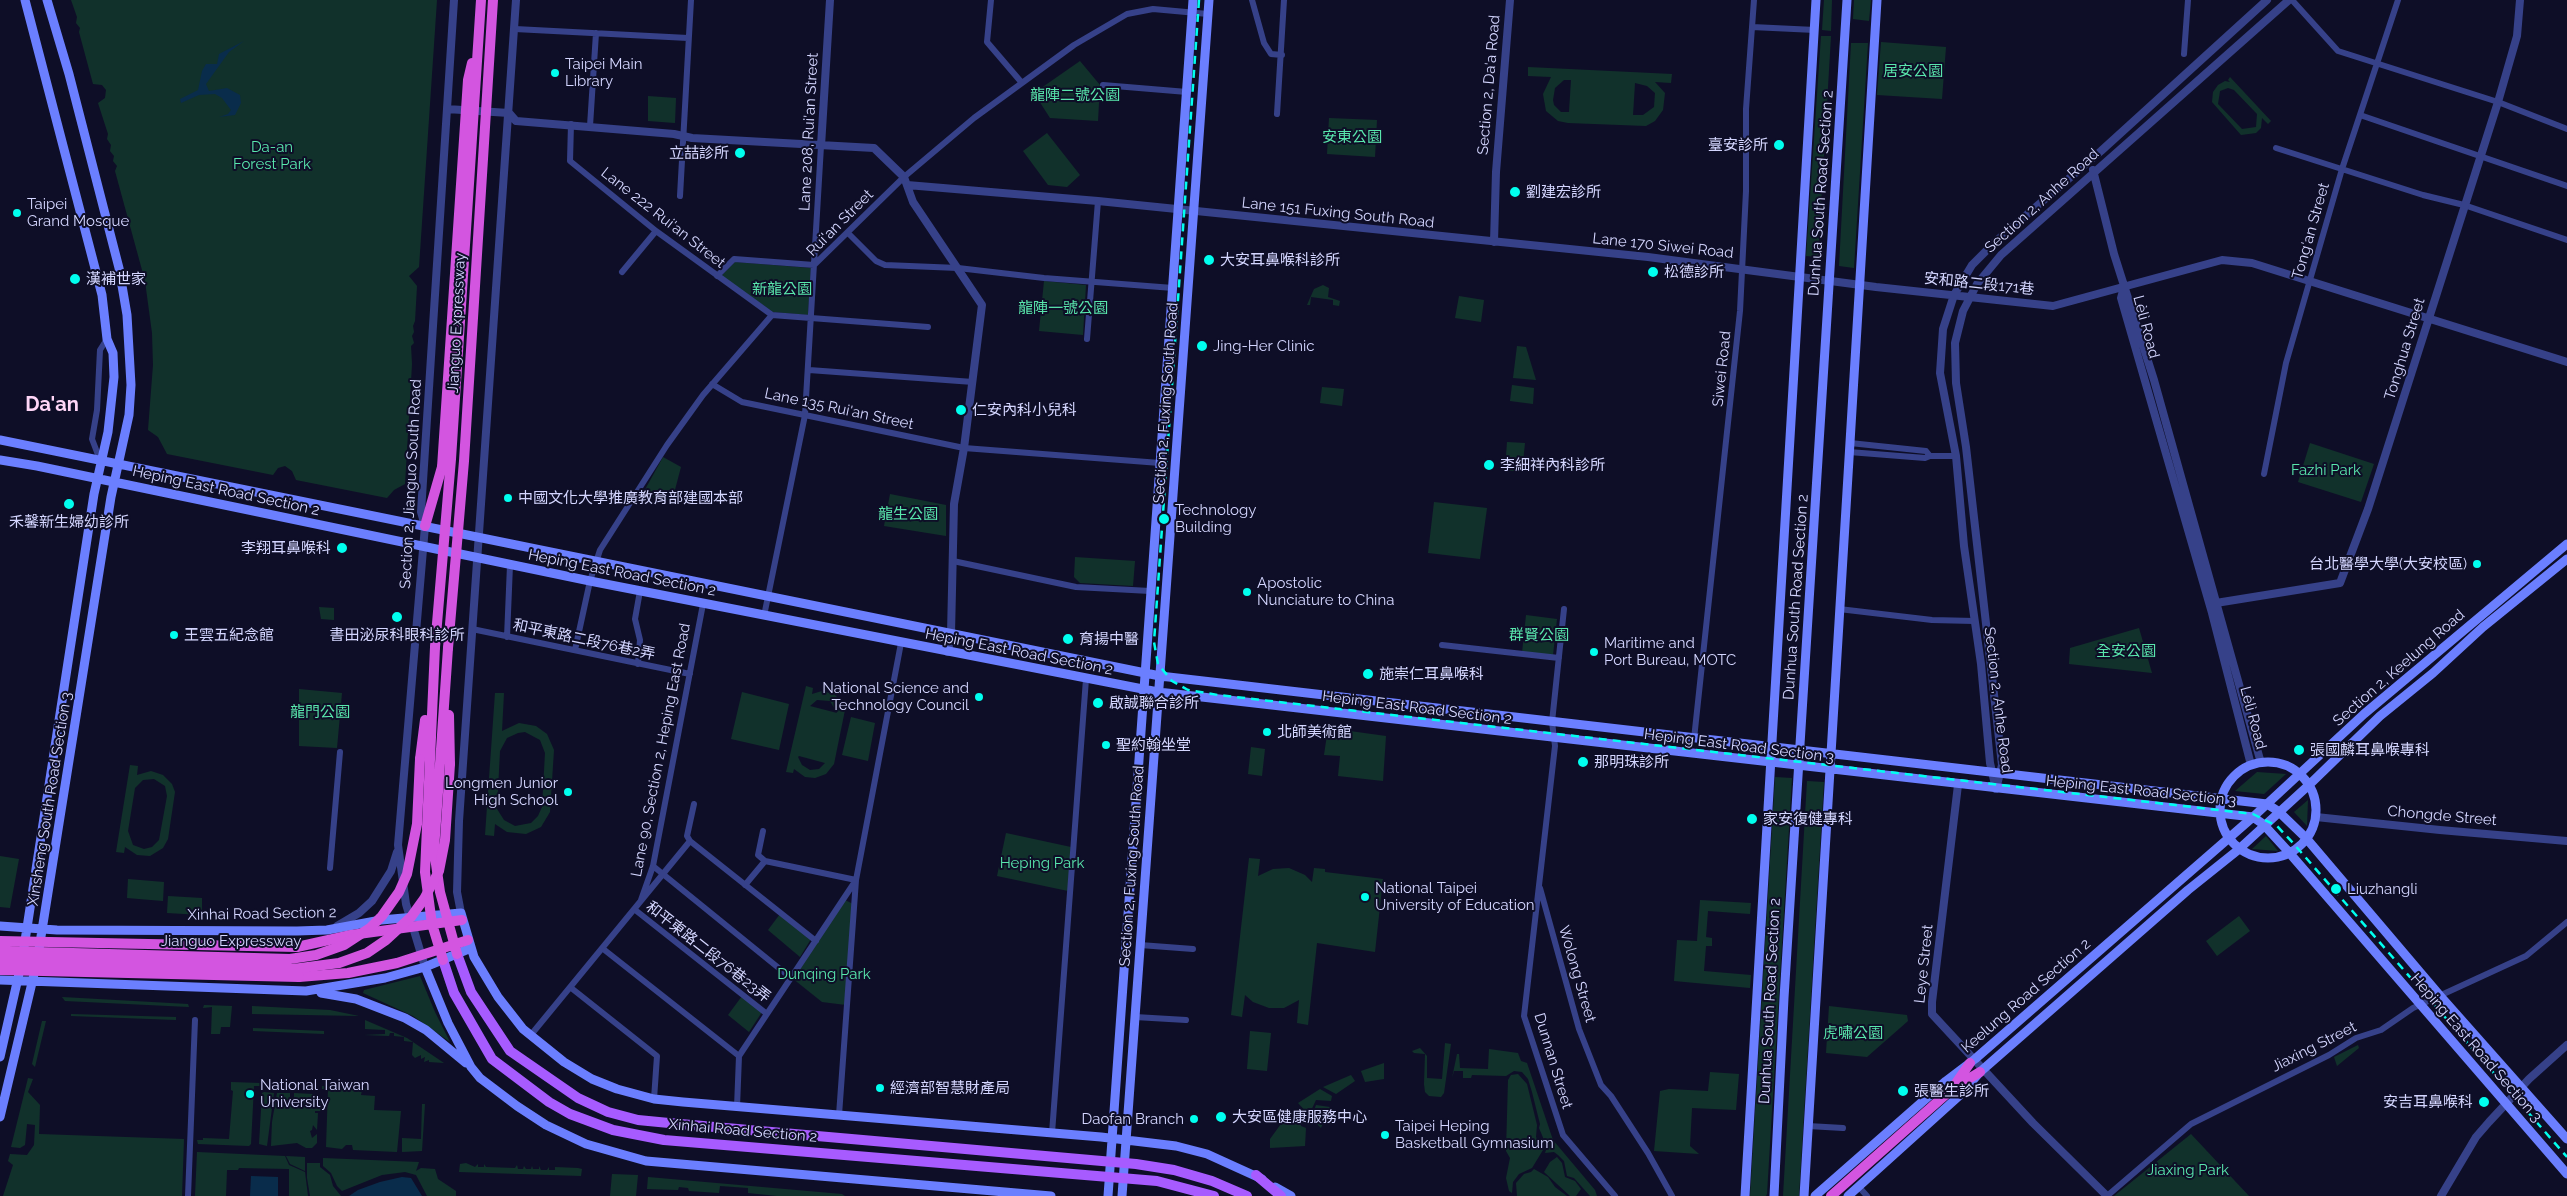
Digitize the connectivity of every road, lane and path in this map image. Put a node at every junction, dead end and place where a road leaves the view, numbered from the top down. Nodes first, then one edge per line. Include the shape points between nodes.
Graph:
1 (25, 0) edge
2 (47, 0) edge
3 (454, 0) edge
4 (482, 0) edge
5 (493, 0) edge
6 (516, 0) edge
7 (691, 0) edge
8 (830, 0) edge
9 (991, 0) edge
10 (1193, 0) edge
11 (1209, 0) edge
12 (1252, 0) edge
13 (1510, 0) edge
14 (1754, 0) edge
15 (1816, 0) edge
16 (1847, 0) edge
17 (1877, 0) edge
18 (2188, 0) edge
19 (2267, 0) edge
20 (2291, 0) edge
21 (2398, 0) edge
22 (2520, 0) edge
23 (1284, 2) edge
24 (1193, 12) junction
25 (1208, 14) junction
26 (480, 17) junction
27 (1752, 26) junction
28 (515, 28) junction
29 (1814, 30) junction
30 (596, 33) junction
31 (688, 38) junction
32 (2184, 54) dead end
33 (1282, 55) junction
34 (2377, 64) junction
35 (1022, 83) junction
36 (1103, 85) dead end
37 (1187, 92) junction
38 (2498, 102) junction
39 (447, 109) junction
40 (509, 113) junction
41 (1277, 114) dead end
42 (2360, 115) junction
43 (571, 124) junction
44 (590, 126) junction
45 (2567, 128) edge
46 (683, 136) junction
47 (821, 146) junction
48 (2276, 148) dead end
49 (2480, 155) junction
50 (2090, 160) junction
51 (2342, 169) junction
52 (2094, 173) junction
53 (904, 176) junction
54 (907, 185) junction
55 (2567, 186) edge
56 (680, 196) dead end
57 (1098, 202) junction
58 (2464, 206) junction
59 (1179, 211) junction
60 (1194, 213) junction
61 (656, 231) junction
62 (848, 233) junction
63 (2567, 240) edge
64 (1494, 242) junction
65 (814, 265) junction
66 (958, 268) junction
67 (1742, 268) junction
68 (622, 272) dead end
69 (717, 276) junction
70 (1800, 276) junction
71 (1829, 280) junction
72 (2309, 280) junction
73 (1093, 282) junction
74 (1859, 285) junction
75 (2124, 287) junction
76 (1173, 288) junction
77 (1954, 295) junction
78 (1969, 297) junction
79 (772, 315) junction
80 (2429, 317) junction
81 (812, 319) junction
82 (928, 327) dead end
83 (107, 339) junction
84 (1087, 339) dead end
85 (2567, 362) edge
86 (809, 370) junction
87 (973, 382) junction
88 (712, 384) junction
89 (805, 415) junction
90 (0, 440) edge
91 (1850, 447) junction
92 (964, 448) junction
93 (1956, 456) junction
94 (0, 460) edge
95 (100, 460) junction
96 (120, 463) junction
97 (1160, 463) junction
98 (2264, 474) dead end
99 (97, 478) junction
100 (114, 482) junction
101 (425, 526) junction
102 (480, 537) junction
103 (2567, 544) edge
104 (423, 546) junction
105 (478, 558) junction
106 (2567, 559) edge
107 (596, 561) junction
108 (952, 561) junction
109 (510, 565) junction
110 (590, 581) junction
111 (640, 591) junction
112 (1150, 591) junction
113 (768, 596) junction
114 (703, 604) junction
115 (2216, 604) junction
116 (1839, 609) junction
117 (1564, 610) dead end
118 (764, 616) junction
119 (1974, 622) junction
120 (472, 629) junction
121 (951, 633) junction
122 (507, 637) junction
123 (901, 643) junction
124 (1442, 645) dead end
125 (435, 647) junction
126 (448, 648) junction
127 (575, 650) junction
128 (948, 652) junction
129 (1559, 658) junction
130 (638, 664) junction
131 (1144, 672) junction
132 (690, 674) junction
133 (1160, 676) junction
134 (1086, 679) junction
135 (1144, 690) junction
136 (1158, 692) junction
137 (1552, 722) junction
138 (1554, 737) junction
139 (1694, 739) junction
140 (1771, 748) junction
141 (1800, 751) junction
142 (340, 752) dead end
143 (1830, 754) junction
144 (1770, 764) junction
145 (2256, 764) junction
146 (1798, 767) junction
147 (1829, 770) junction
148 (1996, 773) junction
149 (2300, 773) junction
150 (2310, 784) junction
151 (1958, 785) junction
152 (1996, 788) junction
153 (2221, 799) junction
154 (694, 804) dead end
155 (2266, 804) junction
156 (2278, 810) junction
157 (2219, 813) junction
158 (2253, 817) junction
159 (2316, 817) junction
160 (2263, 824) junction
161 (763, 831) dead end
162 (2306, 838) junction
163 (2228, 839) junction
164 (690, 841) junction
165 (2567, 841) edge
166 (398, 846) junction
167 (2238, 850) junction
168 (2289, 853) junction
169 (765, 861) junction
170 (653, 866) junction
171 (330, 868) dead end
172 (663, 874) junction
173 (856, 880) junction
174 (1538, 884) junction
175 (745, 885) junction
176 (641, 900) junction
177 (634, 909) junction
178 (461, 916) junction
179 (447, 919) junction
180 (432, 920) junction
181 (2567, 922) edge
182 (411, 923) junction
183 (0, 926) edge
184 (26, 928) junction
185 (43, 929) junction
186 (327, 930) junction
187 (0, 941) edge
188 (816, 941) junction
189 (469, 944) junction
190 (1140, 945) junction
191 (602, 948) junction
192 (1193, 949) dead end
193 (455, 950) junction
194 (0, 951) edge
195 (441, 956) junction
196 (0, 960) edge
197 (424, 962) junction
198 (0, 970) edge
199 (791, 978) junction
200 (0, 980) edge
201 (18, 981) junction
202 (33, 982) junction
203 (570, 987) junction
204 (306, 991) junction
205 (2440, 997) junction
206 (2420, 1005) junction
207 (767, 1014) junction
208 (1135, 1017) junction
209 (195, 1020) dead end
210 (1186, 1020) dead end
211 (530, 1036) junction
212 (2567, 1045) edge
213 (738, 1056) junction
214 (0, 1057) edge
215 (1972, 1061) junction
216 (471, 1067) junction
217 (1982, 1071) junction
218 (2521, 1087) junction
219 (1952, 1089) junction
220 (654, 1099) junction
221 (2505, 1104) junction
222 (738, 1107) junction
223 (839, 1116) junction
224 (0, 1117) edge
225 (1808, 1126) junction
226 (1843, 1128) dead end
227 (1052, 1133) junction
228 (1112, 1138) junction
229 (2567, 1139) edge
230 (1126, 1140) junction
231 (1110, 1162) junction
232 (1125, 1163) junction
233 (2567, 1174) edge
234 (1256, 1176) junction
235 (1109, 1177) junction
236 (1124, 1178) junction
237 (1858, 1186) junction
238 (188, 1196) edge
239 (1051, 1196) edge
240 (1108, 1196) edge
241 (1121, 1196) edge
242 (1214, 1196) edge
243 (1247, 1196) edge
244 (1281, 1196) edge
245 (1290, 1196) edge
246 (1615, 1196) edge
247 (1672, 1196) edge
248 (1745, 1196) edge
249 (1774, 1196) edge
250 (1804, 1196) edge
251 (1815, 1196) edge
252 (1831, 1196) edge
253 (1848, 1196) edge
254 (1867, 1196) edge
255 (2107, 1196) edge
256 (2441, 1196) edge

1 - 83 main road, Xinsheng South Road Section 3 via 102,295
2 - 96 main road, Xinsheng South Road Section 3 via 119,268 127,315 131,385
3 - 39 street, Section 2, Jianguo South Road
4 - 26 highway, Jianguo Expressway, bridge
5 - 126 highway, Jianguo Expressway, bridge via 464,461
6 - 28 street
7 - 31 street
8 - 47 street, Lane 208, Rui'an Street
9 - 35 street via 988,42
10 - 24 main road, Section 2, Fuxing South Road
11 - 25 main road, Section 2, Fuxing South Road
12 - 33 street via 1264,43 1271,54
13 - 64 street, Section 2, Da'a Road via 1496,172
14 - 27 street, Siwei Road
15 - 29 main road, Dunhua South Road Section 2
16 - 71 main road, Dunhua South Road Section 2
17 - 74 main road
18 - 32 street
19 - 50 street, Section 2, Anhe Road
20 - 34 street via 2338,51
20 - 52 street, Section 2, Anhe Road
21 - 34 street, Tong'an Street
22 - 38 street, Tonghua Street via 2516,36
23 - 33 street
24 - 25 street, Rui'an Street
24 - 35 street, Rui'an Street via 1153,9 1127,14 1074,45
24 - 37 main road, Section 2, Fuxing South Road
25 - 60 main road, Section 2, Fuxing South Road
26 - 101 highway, bridge via 468,80 442,467
26 - 125 highway, Jianguo Expressway, bridge via 451,459
27 - 29 street
27 - 67 street, Siwei Road via 1746,109
28 - 30 street
28 - 40 street
29 - 70 main road, Dunhua South Road Section 2
30 - 31 street
30 - 44 street
31 - 46 street
33 - 41 street
34 - 38 street
34 - 42 street, Tong'an Street
35 - 53 street, Rui'an Street
36 - 37 street
37 - 59 main road, Section 2, Fuxing South Road
38 - 45 street
38 - 49 street, Tonghua Street
39 - 40 street
39 - 101 street, Section 2, Jianguo South Road via 421,512
40 - 43 street via 516,121
40 - 102 street
42 - 49 street
42 - 51 street, Tong'an Street
43 - 44 street
43 - 61 street, Lane 222 Rui'an Street via 570,161
44 - 46 street
46 - 47 street
46 - 56 street
47 - 53 street via 874,150
47 - 65 street, Lane 208, Rui'an Street
48 - 51 street
49 - 55 street
49 - 58 street, Tonghua Street
50 - 52 street
50 - 77 street, Section 2, Anhe Road via 1983,253 1964,276
51 - 58 street
51 - 72 street, Tong'an Street
52 - 75 street
52 - 78 street, Section 2, Anhe Road via 2000,255
53 - 54 street
53 - 62 street, Rui'an Street
54 - 57 street, Lane 151 Fuxing South Road
54 - 66 street via 913,202
57 - 59 street, Lane 151 Fuxing South Road
57 - 73 street
58 - 63 street
58 - 80 street, Tonghua Street
59 - 60 street, Lane 151 Fuxing South Road
59 - 76 main road, Section 2, Fuxing South Road
60 - 64 street, Lane 151 Fuxing South Road
60 - 133 main road, Section 2, Fuxing South Road
61 - 68 street
61 - 69 street, Lane 222 Rui'an Street
62 - 65 street, Rui'an Street
62 - 66 street via 876,261 885,265
64 - 67 street, Lane 170 Siwei Road
65 - 69 street via 734,259
65 - 81 street, Rui'an Street
66 - 73 street
66 - 87 street via 982,305
67 - 70 street, Lane 170 Siwei Road
67 - 139 street, Siwei Road via 1736,362
69 - 79 street, Lane 222 Rui'an Street
70 - 71 street, Lane 170 Siwei Road
70 - 140 main road, Dunhua South Road Section 2
71 - 74 street, 安和路二段171巷
71 - 141 main road, Dunhua South Road Section 2
72 - 75 street, 安和路二段171巷 via 2252,263 2222,260
72 - 80 street, 安和路二段171巷
72 - 98 street, Tong'an Street via 2286,363
73 - 76 street
73 - 84 street
74 - 77 street, 安和路二段171巷
74 - 91 main road
75 - 78 street, 安和路二段171巷 via 2053,306
75 - 115 street, Lèlì Road via 2154,380
75 - 145 street, Lèlì Road via 2121,298
76 - 97 main road, Section 2, Fuxing South Road
77 - 78 street, 安和路二段171巷
77 - 93 street, Section 2, Anhe Road via 1943,329 1940,373
78 - 148 street, Section 2, Anhe Road via 1956,343 1956,383 2002,764
79 - 81 street
79 - 88 street
80 - 85 street, 安和路二段171巷
80 - 115 street, Tonghua Street via 2368,509 2340,583
81 - 82 street
81 - 86 street, Rui'an Street
83 - 95 main road, Xinsheng South Road Section 3 via 113,353 114,377 108,432
83 - 95 street via 100,350 92,440
86 - 87 street
86 - 89 street, Rui'an Street
87 - 92 street
88 - 89 street, Lane 135 Rui'an Street via 742,402
88 - 107 street via 667,445
89 - 92 street, Lane 135 Rui'an Street
89 - 113 street, Rui'an Street
90 - 95 main road, Heping East Road Section 2
91 - 93 street via 1925,458
91 - 116 main road
92 - 97 street, Lane 135 Rui'an Street
92 - 108 street via 954,504
93 - 119 street, Section 2, Anhe Road
94 - 99 main road, Heping East Road Section 2
95 - 96 main road, Heping East Road Section 2
95 - 99 main road, Xinsheng South Road Section 3
96 - 100 main road, Xinsheng South Road Section 3
96 - 101 main road, Heping East Road Section 2
97 - 112 main road, Section 2, Fuxing South Road
99 - 100 main road, Heping East Road Section 2
99 - 184 main road, Xinsheng South Road Section 3
100 - 104 main road, Heping East Road Section 2
100 - 185 main road, Xinsheng South Road Section 3
101 - 102 main road, Heping East Road Section 2
101 - 104 street, Section 2, Jianguo South Road
102 - 105 street
102 - 107 main road, Heping East Road Section 2
103 - 149 main road, Section 2, Keelung Road via 2364,714
104 - 105 main road, Heping East Road Section 2
104 - 166 street, Section 2, Jianguo South Road
105 - 109 main road, Heping East Road Section 2
105 - 120 street
106 - 150 main road, Section 2, Keelung Road via 2483,626 2380,716
107 - 110 street
107 - 113 main road, Heping East Road Section 2
108 - 112 street via 1076,587
108 - 121 street
109 - 110 main road, Heping East Road Section 2
109 - 122 street
110 - 111 main road, Heping East Road Section 2
110 - 127 street
111 - 114 main road, Heping East Road Section 2
111 - 130 street via 635,619 640,640
112 - 131 main road, Section 2, Fuxing South Road
113 - 118 street, Rui'an Street
113 - 121 main road, Heping East Road Section 2
114 - 118 main road, Heping East Road Section 2
114 - 132 street, Lane 90, Section 2, Heping East Road
115 - 145 street, Lèlì Road
116 - 119 street
116 - 143 main road
117 - 129 street, Wolong Street
118 - 123 main road, Heping East Road Section 2
119 - 148 street, Section 2, Anhe Road
120 - 122 street, 和平東路二段76巷2弄
120 - 178 street via 457,866
121 - 128 street
121 - 131 main road, Heping East Road Section 2
122 - 127 street, 和平東路二段76巷2弄
123 - 128 main road, Heping East Road Section 2
123 - 173 street
124 - 129 street
125 - 180 highway, Jianguo Expressway via 425,872
125 - 194 highway, Jianguo Expressway, bridge via 420,759 412,856 399,892 370,928 330,951 290,959
126 - 179 highway, Jianguo Expressway via 434,850 435,872
126 - 196 highway, Jianguo Expressway, bridge via 450,764 439,871 411,917 386,940 339,963 293,969
127 - 130 street, 和平東路二段76巷2弄
128 - 134 main road, Heping East Road Section 2
129 - 137 street, Wolong Street
130 - 132 street, 和平東路二段76巷2弄
131 - 133 main road, Heping East Road Section 2
131 - 135 main road, Section 2, Fuxing South Road
132 - 170 street, Lane 90, Section 2, Heping East Road
133 - 136 main road, Section 2, Fuxing South Road
133 - 137 main road, Heping East Road Section 2
134 - 135 main road, Heping East Road Section 2
134 - 227 street
135 - 136 main road, Heping East Road Section 2
135 - 228 main road, Section 2, Fuxing South Road
136 - 138 main road, Heping East Road Section 2
136 - 190 main road, Section 2, Fuxing South Road
137 - 138 street, Wolong Street
137 - 139 main road, Heping East Road Section 3
138 - 144 main road, Heping East Road Section 3
138 - 174 street, Wolong Street
139 - 140 main road, Heping East Road Section 3
140 - 141 main road, Heping East Road Section 3
140 - 144 main road, Dunhua South Road Section 2
141 - 143 main road, Heping East Road Section 3
141 - 146 main road, Dunhua South Road Section 2
142 - 171 street
143 - 147 main road
143 - 148 main road, Heping East Road Section 3
144 - 146 main road, Heping East Road Section 3
144 - 248 main road, Dunhua South Road Section 2
145 - 149 main road via 2286,765
145 - 153 main road via 2232,778
146 - 147 main road, Heping East Road Section 3
146 - 249 main road, Dunhua South Road Section 2
147 - 151 main road, Heping East Road Section 3
147 - 225 main road
148 - 152 street, Section 2, Anhe Road
148 - 153 main road, Heping East Road Section 3
149 - 150 main road
149 - 155 main road, Section 2, Keelung Road
150 - 156 main road, Section 2, Keelung Road
150 - 159 main road via 2316,800
151 - 152 main road, Heping East Road Section 3
151 - 215 street, Leye Street via 1932,1014
152 - 157 main road, Heping East Road Section 3
153 - 155 main road, Heping East Road Section 3
153 - 157 main road
154 - 164 street via 687,836
155 - 156 main road, Heping East Road Section 3
155 - 158 main road, Section 2, Keelung Road
156 - 160 main road, Section 2, Keelung Road
156 - 162 main road, Heping East Road Section 3
157 - 158 main road, Heping East Road Section 3
157 - 163 main road
158 - 160 main road, Heping East Road Section 3
158 - 163 main road, Keelung Road Section 2
159 - 162 main road
159 - 165 street, Chongde Street
160 - 167 main road, Keelung Road Section 2
160 - 168 main road, Heping East Road Section 3
161 - 169 street via 758,855
162 - 168 main road
162 - 205 main road, Heping East Road Section 3
163 - 167 main road
163 - 215 main road, Keelung Road Section 2
164 - 172 street
164 - 175 street
166 - 182 street, Section 2, Jianguo South Road
166 - 186 street via 392,871 372,901 344,923
167 - 168 main road via 2266,859
167 - 217 main road, Keelung Road Section 2
168 - 206 main road, Heping East Road Section 3
169 - 173 street
169 - 175 street
170 - 172 street
170 - 176 street, Lane 90, Section 2, Heping East Road
172 - 176 street
172 - 199 street
173 - 188 street
173 - 223 street
174 - 246 street, Dunnan Street via 1524,1016 1563,1135
174 - 247 street, Wolong Street via 1579,1029 1600,1085 1611,1096 1648,1153
175 - 188 street
176 - 177 street
177 - 191 street
177 - 207 street, 和平東路二段76巷23弄
178 - 179 highway
178 - 189 main road, Xinhai Road Section 2
179 - 180 highway
179 - 193 highway, Jianguo Expressway
180 - 182 highway
180 - 195 highway, Jianguo Expressway
181 - 205 street, Jiaxing Street via 2526,956
182 - 186 main road, Xinhai Road Section 2 via 381,920
182 - 187 highway, bridge via 297,947
182 - 197 street, Section 2, Jianguo South Road
183 - 184 main road, Xinhai Road Section 2
184 - 185 main road, Xinhai Road Section 2
184 - 201 main road, Xinsheng South Road Section 3
185 - 186 main road, Xinhai Road Section 2
185 - 202 main road, Xinsheng South Road Section 3
188 - 199 street
189 - 193 highway
189 - 211 main road, Xinhai Road Section 2 via 498,997
190 - 192 street
190 - 208 main road, Section 2, Fuxing South Road
191 - 203 street
191 - 213 street
193 - 195 highway
193 - 231 main road, Xinhai Road Section 2 via 471,992 510,1052 562,1088 608,1112 638,1120
195 - 197 highway
195 - 235 main road, Xinhai Road Section 2 via 454,993 492,1059 549,1102 593,1123 639,1137 664,1140
197 - 198 highway, bridge via 299,977
197 - 204 main road via 370,982
197 - 216 main road via 441,1009
199 - 207 street
200 - 201 main road
201 - 202 main road
201 - 214 main road, Xinsheng South Road Section 3
202 - 204 main road
202 - 224 main road, Xinsheng South Road Section 3
203 - 211 street
203 - 220 street via 657,1056
204 - 216 main road via 356,999 387,1010 426,1030
205 - 206 street, Jiaxing Street
205 - 218 main road, Heping East Road Section 3
206 - 221 main road, Heping East Road Section 3
206 - 255 street, Jiaxing Street via 2381,1030 2356,1038 2329,1055 2190,1124
207 - 213 street
208 - 210 street
208 - 230 main road, Section 2, Fuxing South Road
209 - 238 street
211 - 220 main road, Xinhai Road Section 2 via 592,1079
212 - 218 street
213 - 222 street
215 - 217 street, Leye Street
215 - 219 highway
215 - 251 main road, Keelung Road Section 2
216 - 239 main road via 492,1088 546,1125 586,1144 627,1157
217 - 219 highway
217 - 237 main road, Keelung Road Section 2 via 1959,1096
217 - 255 street, Leye Street
218 - 221 street
218 - 229 main road, Heping East Road Section 3
219 - 252 highway
220 - 222 main road, Xinhai Road Section 2
221 - 233 main road, Heping East Road Section 3
221 - 256 street via 2476,1137
222 - 223 main road, Xinhai Road Section 2
223 - 227 main road, Xinhai Road Section 2
225 - 226 street
225 - 250 main road
227 - 228 main road, Xinhai Road Section 2
228 - 230 main road, Xinhai Road Section 2
228 - 231 main road, Section 2, Fuxing South Road
230 - 232 main road, Section 2, Fuxing South Road
230 - 234 main road, Xinhai Road Section 2 via 1176,1146 1208,1154
231 - 232 main road, Xinhai Road Section 2
231 - 235 main road, Section 2, Fuxing South Road
232 - 236 main road, Section 2, Fuxing South Road
232 - 243 main road, Xinhai Road Section 2 via 1174,1170
234 - 244 main road
234 - 245 main road, Xinhai Road Section 2
235 - 236 main road, Xinhai Road Section 2
235 - 240 main road, Section 2, Fuxing South Road
235 - 241 main road
236 - 241 main road, Section 2, Fuxing South Road
236 - 242 main road, Xinhai Road Section 2 via 1179,1185
237 - 253 main road, Keelung Road Section 2
237 - 254 street

